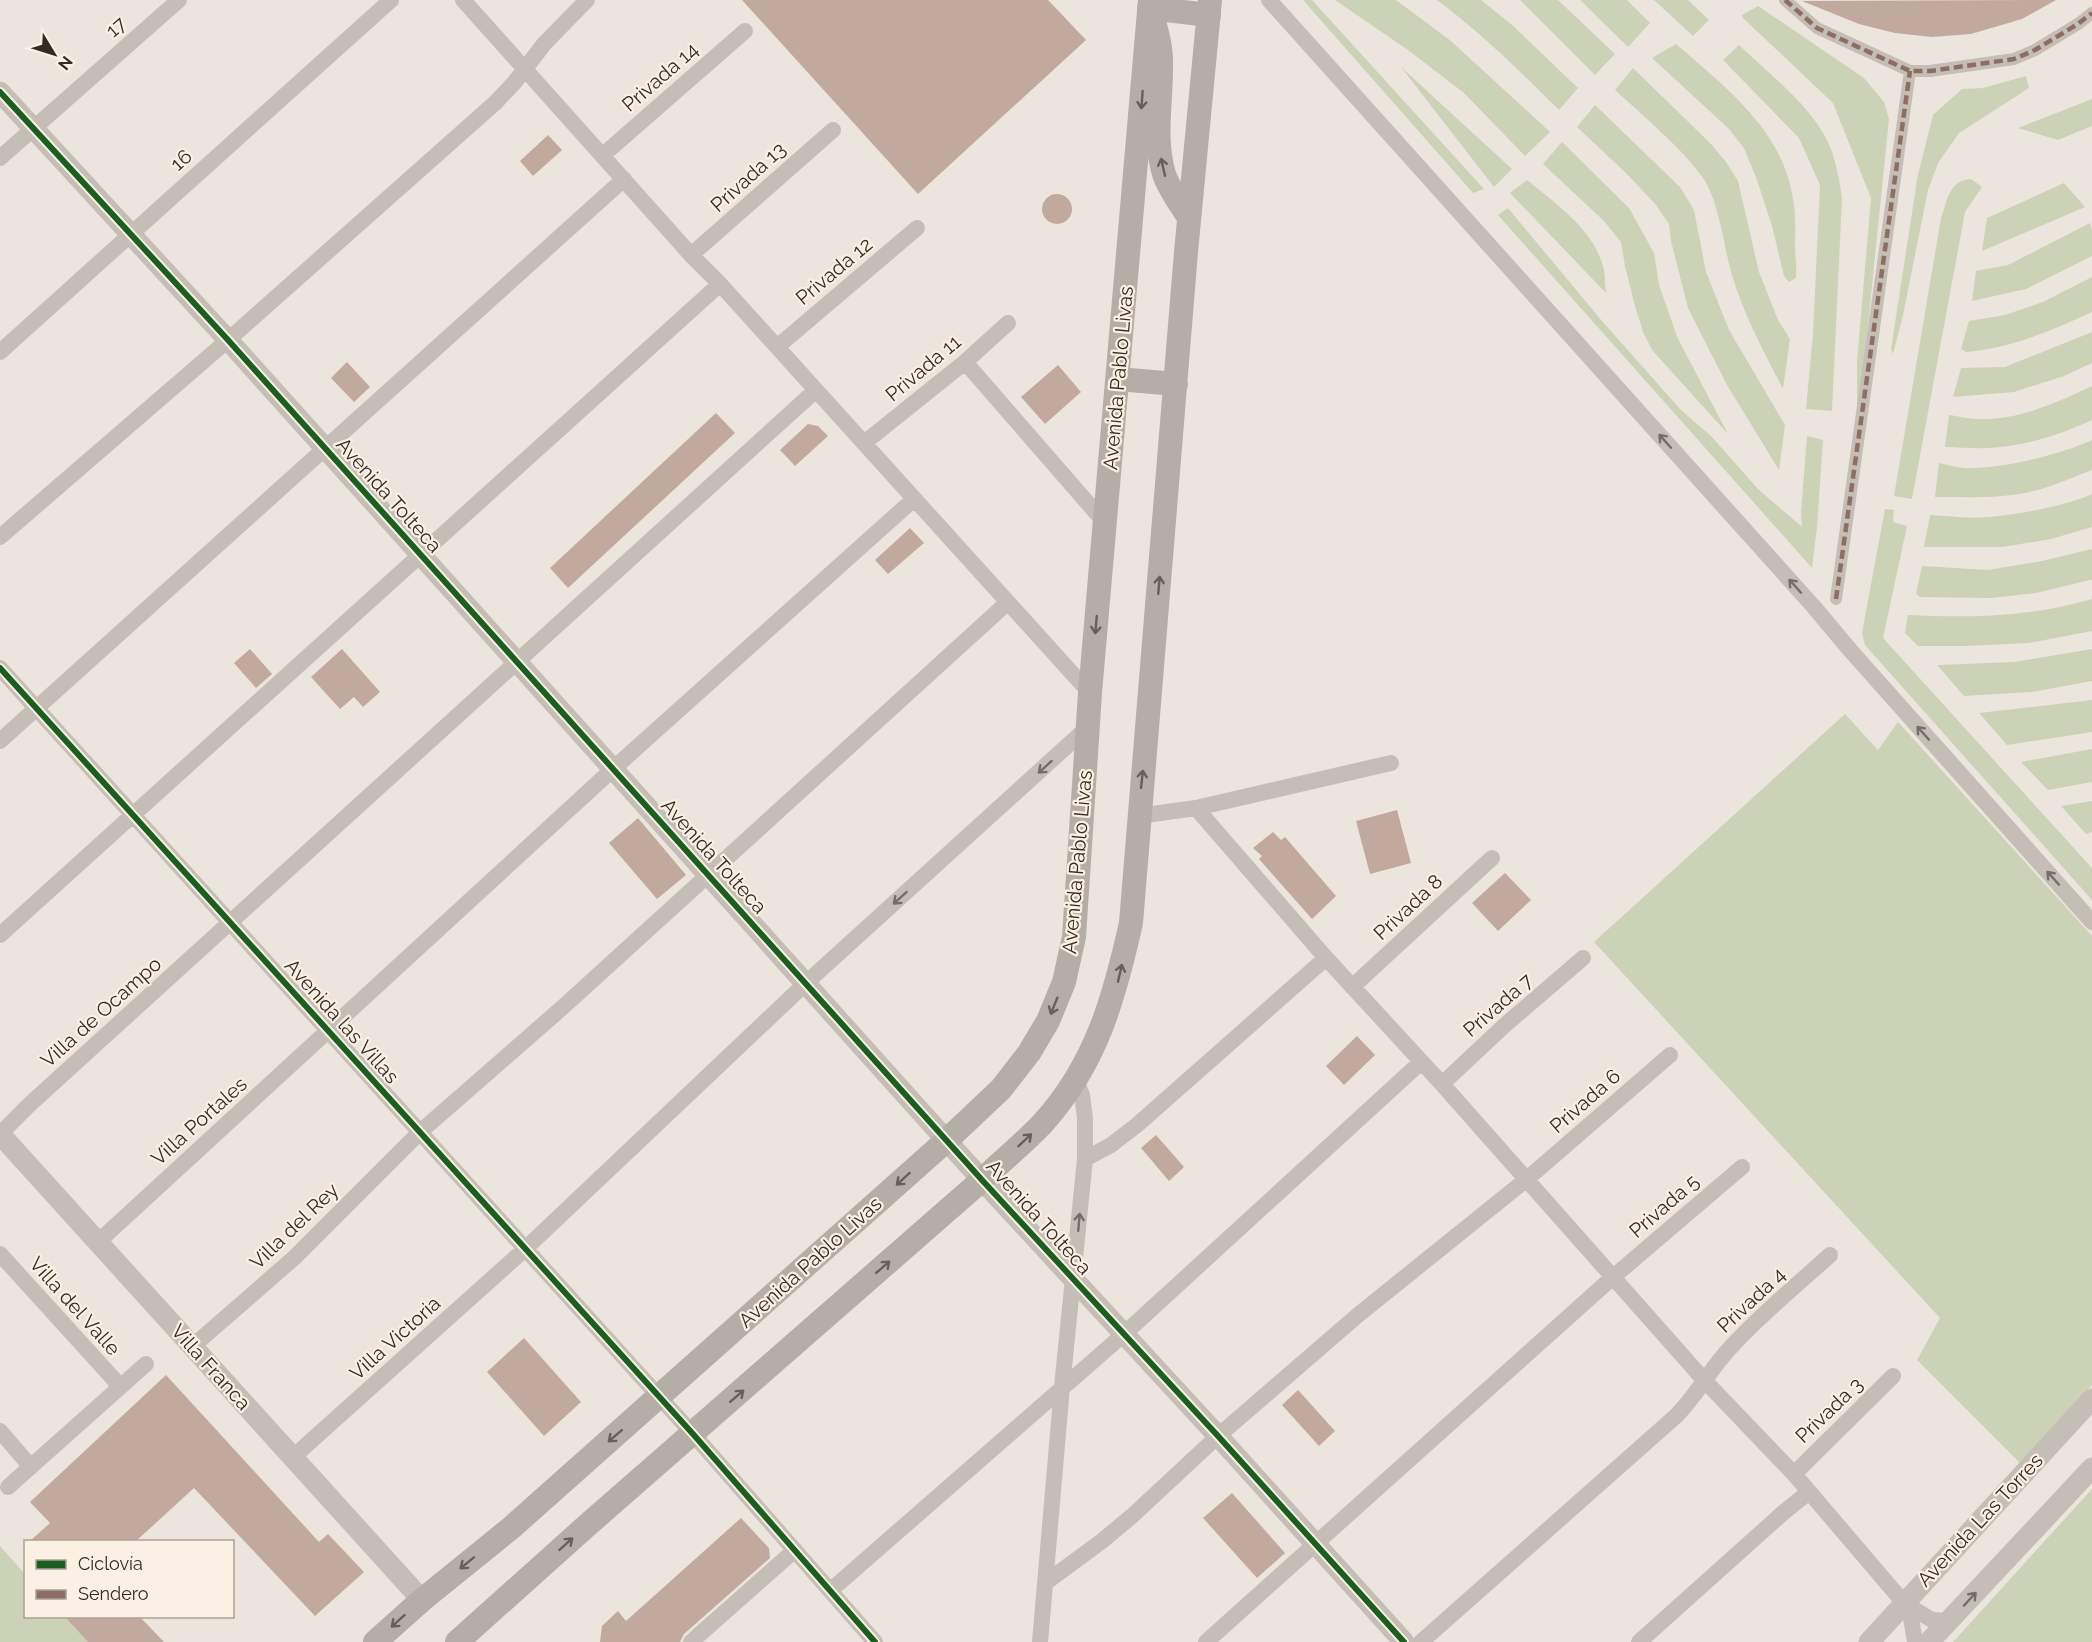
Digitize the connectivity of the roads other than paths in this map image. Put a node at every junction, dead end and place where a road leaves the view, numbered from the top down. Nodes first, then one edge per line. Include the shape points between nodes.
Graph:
1 (179, 0) edge
2 (391, 0) edge
3 (463, 0) edge
4 (587, 0) edge
5 (1269, 0) edge
6 (1785, 0) edge
7 (1150, 4) edge
8 (1209, 7) edge
9 (2092, 13) edge
10 (745, 31) dead end
11 (525, 68) junction
12 (1910, 71) junction
13 (0, 92) edge
14 (33, 128) junction
15 (832, 130) dead end
16 (603, 155) junction
17 (0, 158) edge
18 (624, 179) junction
19 (1190, 218) junction
20 (917, 228) dead end
21 (130, 234) junction
22 (691, 255) junction
23 (720, 285) junction
24 (1008, 323) dead end
25 (228, 340) junction
26 (777, 347) junction
27 (0, 352) edge
28 (965, 362) junction
29 (1118, 379) junction
30 (1176, 384) junction
31 (816, 390) junction
32 (864, 443) junction
33 (326, 448) junction
34 (914, 499) junction
35 (1106, 524) junction
36 (0, 537) edge
37 (421, 555) junction
38 (1836, 599) dead end
39 (1007, 603) junction
40 (517, 661) junction
41 (0, 668) edge
42 (1090, 693) junction
43 (35, 708) junction
44 (1088, 727) junction
45 (0, 741) edge
46 (1391, 763) dead end
47 (613, 769) junction
48 (1196, 808) junction
49 (133, 815) junction
50 (1138, 816) junction
51 (1492, 858) dead end
52 (709, 875) junction
53 (2092, 922) edge
54 (231, 923) junction
55 (0, 936) edge
56 (1326, 958) junction
57 (1583, 958) dead end
58 (806, 983) junction
59 (1352, 987) junction
60 (329, 1031) junction
61 (1670, 1055) dead end
62 (1420, 1063) junction
63 (1076, 1080) junction
64 (1442, 1084) junction
65 (420, 1132) junction
66 (0, 1134) edge
67 (947, 1140) junction
68 (1085, 1159) junction
69 (1742, 1167) dead end
70 (1527, 1179) junction
71 (982, 1180) junction
72 (98, 1242) junction
73 (525, 1249) junction
74 (0, 1254) edge
75 (1830, 1255) dead end
76 (1613, 1277) junction
77 (1074, 1280) junction
78 (1124, 1334) junction
79 (194, 1346) junction
80 (146, 1364) dead end
81 (1893, 1376) dead end
82 (1704, 1380) junction
83 (120, 1386) junction
84 (1062, 1387) junction
85 (659, 1398) junction
86 (2092, 1399) edge
87 (0, 1431) edge
88 (693, 1434) junction
89 (1218, 1436) junction
90 (292, 1458) junction
91 (31, 1467) junction
92 (2092, 1468) edge
93 (1794, 1474) junction
94 (8, 1487) dead end
95 (1809, 1492) junction
96 (1314, 1543) junction
97 (795, 1550) junction
98 (1045, 1583) junction
99 (831, 1590) junction
100 (422, 1600) junction
101 (1904, 1603) junction
102 (1949, 1621) junction
103 (459, 1641) edge
104 (375, 1642) edge
105 (692, 1642) edge
106 (875, 1642) edge
107 (1041, 1642) edge
108 (1206, 1642) edge
109 (1404, 1642) edge
110 (1421, 1642) edge
111 (1639, 1642) edge
112 (1869, 1642) edge
113 (1915, 1642) edge
114 (1929, 1642) edge

1 - 14 street, 17
2 - 21 street, 16
3 - 11 street
4 - 11 street
53 -> 5 street
6 - 12 street via 1817,28
7 - 8 main road
19 -> 7 main road via 1165,176 1160,155 1161,62
7 -> 29 main road, Avenida Pablo Livas
8 - 19 main road
9 - 12 street via 2014,59
10 - 16 street, Privada 14
11 - 16 street
11 - 25 street via 495,103
12 - 38 street
13 - 14 street, Avenida Tolteca
14 - 17 street, 17
14 - 21 street, Avenida Tolteca
15 - 22 street, Privada 13
16 - 18 street
18 - 22 street
18 - 33 street
19 - 30 main road
20 - 26 street, Privada 12
21 - 25 street, Avenida Tolteca
21 - 27 street, 16
22 - 23 street
23 - 26 street
23 - 37 street
24 - 28 street, Privada 11
25 - 33 street, Avenida Tolteca
25 - 36 street
26 - 31 street
28 - 32 street, Privada 11
28 - 35 street
29 - 30 main road
29 - 35 main road, Avenida Pablo Livas
50 -> 30 main road
31 - 32 street
31 - 40 street, Villa de Ocampo
32 - 34 street
33 - 37 street, Avenida Tolteca
33 - 43 street
34 - 39 street
34 - 47 street, Villa Portales
35 -> 42 main road, Avenida Pablo Livas
37 - 40 street, Avenida Tolteca
37 - 49 street
39 - 42 street
39 - 52 street, Villa del Rey
40 - 47 street, Avenida Tolteca
40 - 54 street, Villa de Ocampo
41 - 43 street, Avenida las Villas
42 - 44 main road, Avenida Pablo Livas
43 - 45 street
43 - 49 street, Avenida las Villas
44 -> 58 street, Villa Victoria
44 -> 67 main road, Avenida Pablo Livas via 1074,937 1064,982 1029,1053 1001,1089
46 - 48 street
47 - 52 street, Avenida Tolteca
47 - 60 street, Villa Portales
48 - 50 street
48 - 56 street
49 - 54 street, Avenida las Villas
49 - 55 street
63 -> 50 main road via 1100,1034 1117,985 1131,923
51 - 59 street, Privada 8
52 - 58 street, Avenida Tolteca
52 - 65 street, Villa del Rey
54 - 60 street, Avenida las Villas
54 - 66 street, Villa de Ocampo
56 - 59 street
56 - 68 street via 1137,1125
57 - 64 street, Privada 7
58 - 67 street, Avenida Tolteca
58 - 73 street, Villa Victoria
59 - 62 street
60 - 65 street, Avenida las Villas
60 - 72 street, Villa Portales
61 - 70 street, Privada 6
62 - 64 street
62 - 78 street
63 - 68 street via 1085,1118
71 -> 63 main road via 1043,1123
64 - 70 street
65 - 73 street, Avenida las Villas
65 - 79 street, Villa del Rey via 295,1257
66 - 72 street, Villa Franca
67 - 71 street, Avenida Tolteca
67 -> 85 main road, Avenida Pablo Livas
77 -> 68 street
69 - 76 street, Privada 5
70 - 76 street
70 - 89 street, Privada 6 via 1358,1315
71 - 77 street, Avenida Tolteca
88 -> 71 main road
72 - 79 street, Villa Franca
73 - 85 street, Avenida las Villas
73 - 90 street, Villa Victoria
74 - 83 street, Villa del Valle
75 - 82 street, Privada 4 via 1733,1344
76 - 82 street
76 - 96 street, Privada 5
77 - 78 street, Avenida Tolteca
77 - 84 street
78 - 84 street
78 - 89 street, Avenida Tolteca
79 - 90 street, Villa Franca
80 - 83 street
81 - 93 street, Privada 3
82 - 93 street
82 - 110 street, Privada 4 via 1676,1416
83 - 91 street
84 - 98 street
84 - 99 street
85 - 88 street
85 -> 100 main road, Avenida Pablo Livas
86 - 101 street, Avenida Las Torres
87 - 91 street
88 - 97 street
103 -> 88 main road
89 - 96 street, Avenida Tolteca
89 - 98 street, Privada 6 via 1132,1516
90 - 100 street, Villa Franca
91 - 94 street
102 -> 92 street
93 - 95 street
95 - 101 street
95 - 111 street
96 - 108 street, Privada 5
96 - 109 street, Avenida Tolteca
97 - 99 street
97 - 105 street
98 - 107 street
99 - 106 street
100 -> 104 main road, Avenida Pablo Livas
101 - 102 street via 1932,1620
101 - 112 street, Avenida Las Torres
101 - 113 street
102 - 114 street

